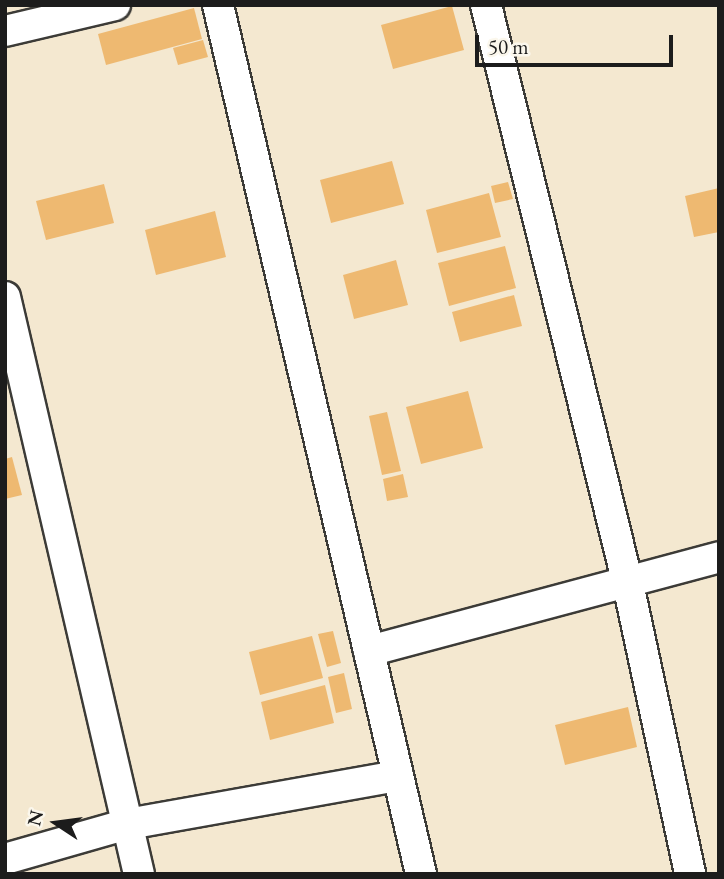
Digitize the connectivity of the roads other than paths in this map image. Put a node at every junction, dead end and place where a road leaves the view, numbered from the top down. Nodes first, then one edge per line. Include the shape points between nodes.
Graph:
1 (115, 5) edge
2 (218, 5) edge
3 (486, 5) edge
4 (5, 31) edge
5 (5, 297) edge
6 (719, 557) edge
7 (628, 584) junction
8 (369, 652) junction
9 (398, 776) junction
10 (128, 824) junction
11 (5, 859) edge
12 (139, 874) edge
13 (421, 874) edge
14 (690, 874) edge

1 - 4 street
2 - 8 street
3 - 7 street
5 - 10 street
6 - 7 street
7 - 8 street
7 - 14 street
8 - 9 street
9 - 10 street
9 - 13 street
10 - 11 street
10 - 12 street

